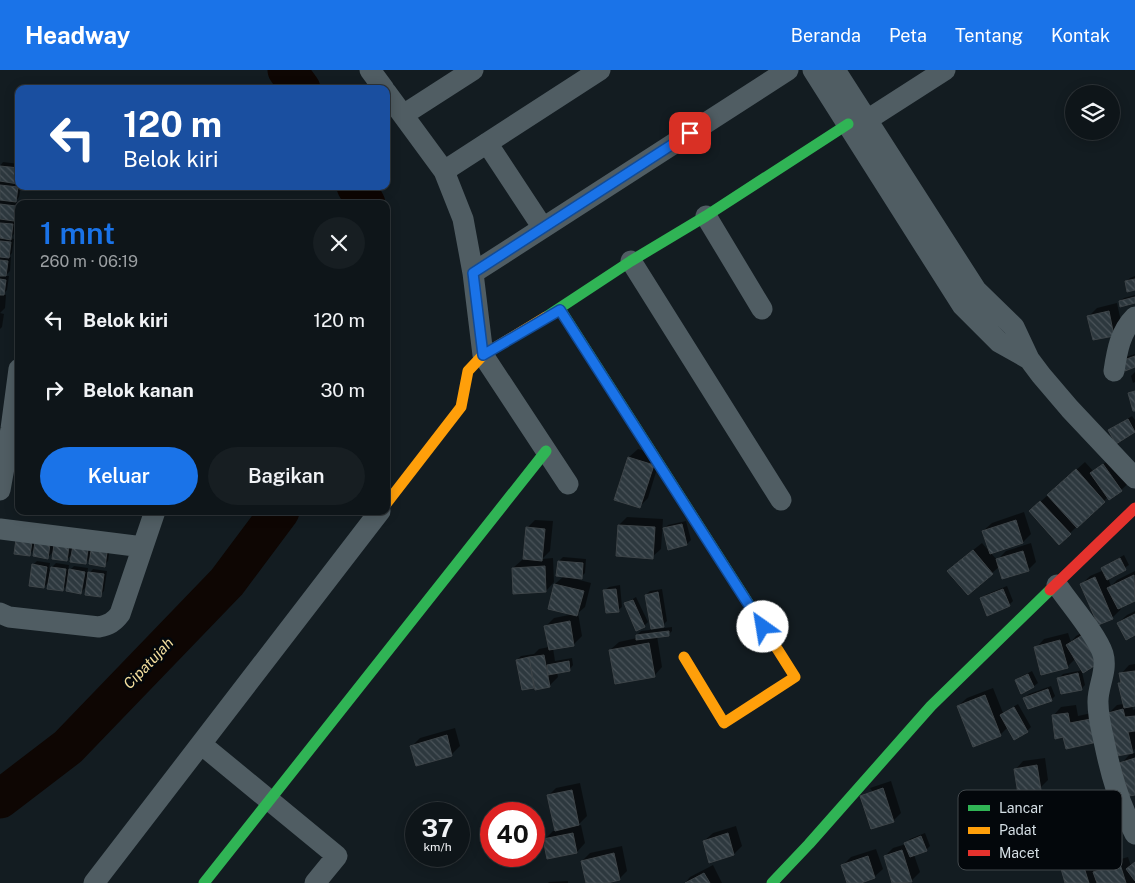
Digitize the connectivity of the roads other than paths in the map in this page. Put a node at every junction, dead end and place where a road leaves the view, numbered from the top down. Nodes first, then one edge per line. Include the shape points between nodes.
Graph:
1 (370, 70) edge
2 (473, 70) edge
3 (600, 70) edge
4 (788, 70) edge
5 (814, 70) edge
6 (836, 70) edge
7 (945, 70) edge
8 (381, 85) edge
9 (390, 97) edge
10 (403, 115) junction
11 (857, 122) junction
12 (487, 143) junction
13 (444, 172) junction
14 (706, 216) junction
15 (543, 228) junction
16 (631, 261) junction
17 (473, 273) junction
18 (762, 309) dead end
19 (560, 310) junction
20 (1135, 317) edge
21 (483, 355) junction
22 (1114, 371) dead end
23 (15, 396) edge
24 (10, 430) edge
25 (546, 451) junction
26 (1135, 478) edge
27 (568, 484) dead end
28 (0, 490) edge
29 (390, 499) edge
30 (781, 500) dead end
31 (1135, 508) edge
32 (153, 515) edge
33 (377, 515) edge
34 (0, 529) edge
35 (143, 547) junction
36 (1057, 585) junction
37 (0, 613) edge
38 (684, 657) dead end
39 (201, 744) junction
40 (1116, 790) edge
41 (270, 800) junction
42 (1122, 806) edge
43 (1135, 834) edge
44 (94, 883) edge
45 (204, 883) edge
46 (315, 883) edge
47 (772, 883) edge

1 - 8 street
2 - 10 street
3 - 12 street
4 - 15 street
5 - 11 street
6 - 11 street
7 - 11 street
9 - 10 street
10 - 13 street
11 - 14 street
11 - 26 street via 962,305 999,342 1030,359 1070,410
12 - 13 street
12 - 15 street
13 - 17 street via 463,218
14 - 16 street
14 - 18 street
15 - 17 street
16 - 19 street
16 - 30 street
17 - 21 street
19 - 21 street
19 - 38 street via 795,677 724,723
20 - 22 street via 1122,336
21 - 25 street
21 - 29 street via 468,371 461,407
23 - 24 street
24 - 28 street
25 - 27 street
25 - 41 street
31 - 36 street
32 - 35 street
33 - 39 street
34 - 35 street
35 - 37 street via 115,622 99,627 9,617
36 - 40 street via 1104,656 1098,701
36 - 47 street via 932,706
39 - 41 street
39 - 44 street
41 - 45 street
41 - 46 street via 337,856
42 - 43 street

